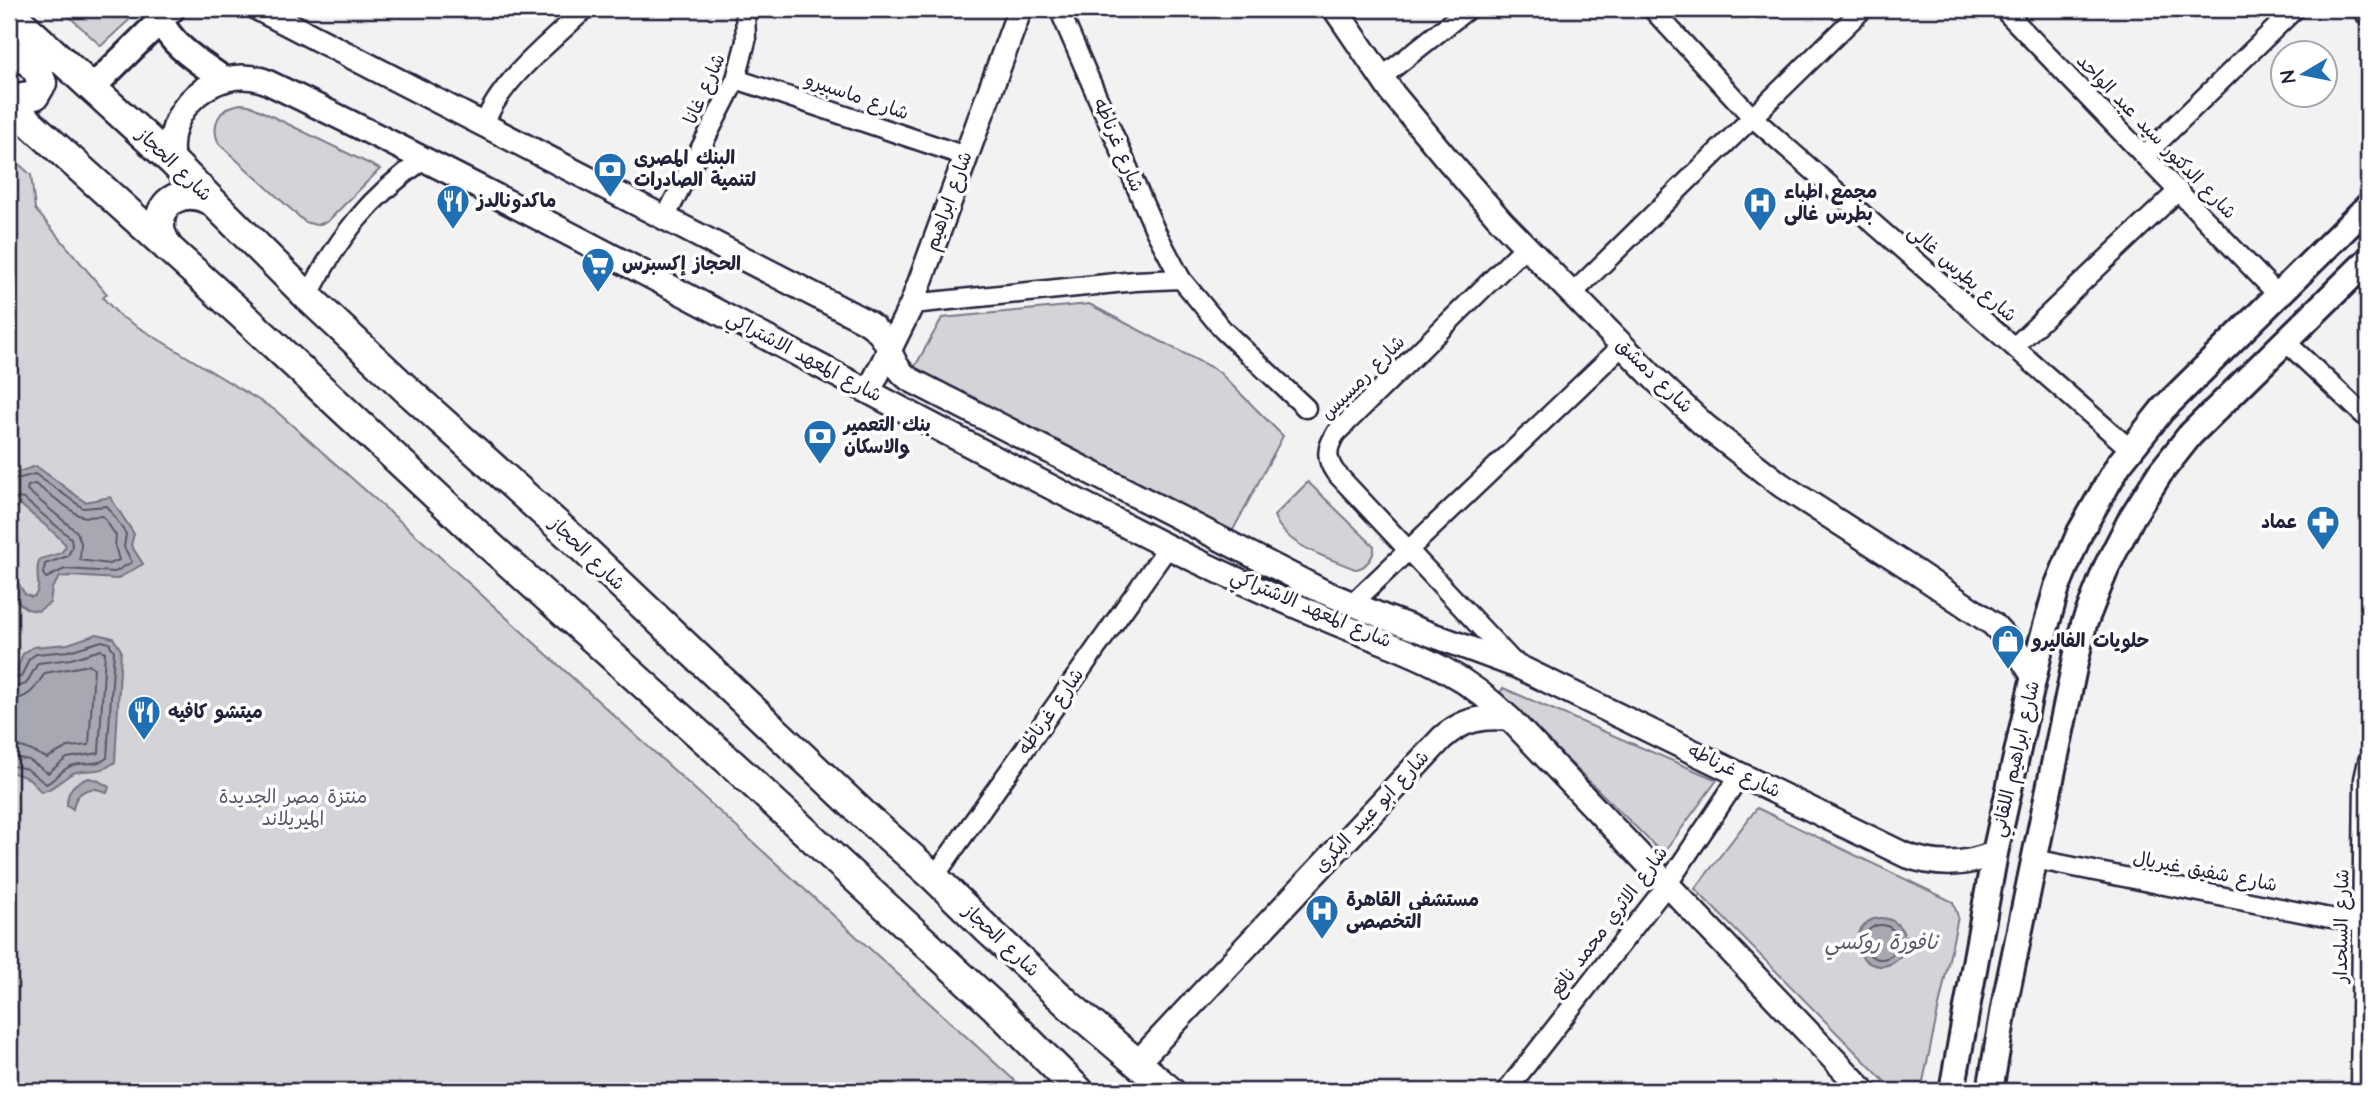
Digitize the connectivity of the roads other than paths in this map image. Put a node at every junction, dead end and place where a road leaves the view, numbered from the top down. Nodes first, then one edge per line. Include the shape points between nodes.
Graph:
1 (259, 9) edge
2 (585, 9) edge
3 (745, 9) edge
4 (1020, 9) edge
5 (1059, 9) edge
6 (1335, 9) edge
7 (1468, 9) edge
8 (1652, 9) edge
9 (1863, 9) edge
10 (2003, 9) edge
11 (2295, 9) edge
12 (9, 12) edge
13 (166, 14) edge
14 (9, 40) edge
15 (1381, 78) junction
16 (223, 79) junction
17 (736, 79) junction
18 (92, 88) junction
19 (9, 102) edge
20 (1752, 117) junction
21 (484, 125) junction
22 (2145, 155) junction
23 (965, 156) junction
24 (425, 159) junction
25 (173, 162) junction
26 (2179, 190) junction
27 (208, 199) junction
28 (2368, 206) edge
29 (664, 218) junction
30 (1526, 246) junction
31 (168, 248) junction
32 (2368, 260) edge
33 (1181, 279) junction
34 (1572, 294) junction
35 (2278, 295) junction
36 (308, 297) junction
37 (912, 304) junction
38 (2286, 342) junction
39 (1622, 346) junction
40 (2014, 347) junction
41 (890, 348) junction
42 (870, 391) junction
43 (1306, 408) dead end
44 (2368, 419) edge
45 (2130, 449) junction
46 (1168, 547) junction
47 (1409, 550) junction
48 (1352, 604) junction
49 (1478, 651) joint
50 (1517, 666) junction
51 (2034, 677) junction
52 (1510, 719) junction
53 (2368, 761) edge
54 (1741, 774) junction
55 (1995, 853) junction
56 (2034, 859) junction
57 (934, 877) junction
58 (1667, 884) junction
59 (2365, 923) edge
60 (1137, 1063) junction
61 (1079, 1091) edge
62 (1170, 1091) edge
63 (1506, 1091) edge
64 (1864, 1091) edge
65 (1952, 1091) edge
66 (1990, 1091) edge
67 (2360, 1091) edge

1 - 21 street, شارع المعهد الاشتراكي
2 - 21 street via 508,84
3 - 17 street, شارع غانا via 746,41
4 - 23 street, شارع ابراهيم
5 - 33 street, شارع غرناطه via 1155,230
6 - 15 street, شارع دمشق
7 - 15 street
8 - 20 street, شارع بطرس غالى
9 - 20 street
10 - 22 street, شارع الدكتور سيد عبد الواحد
11 - 22 street
12 - 18 main road, شارع الحجاز
13 - 16 main road via 165,30
13 - 18 main road
14 - 19 main road via 42,83 35,95
15 - 30 street, شارع دمشق via 1433,144
16 - 24 street, شارع المعهد الاشتراكي via 265,81
16 - 25 street via 197,94 180,117 172,135
17 - 23 street, شارع ماسبيرو
17 - 29 street, شارع غانا
18 - 25 main road, شارع الحجاز
19 - 31 main road
20 - 34 street
20 - 40 street, شارع بطرس غالى
21 - 29 street, شارع المعهد الاشتراكي
22 - 26 street, شارع الدكتور سيد عبد الواحد
23 - 37 street, شارع ابراهيم
24 - 36 street via 387,187 354,222
24 - 42 street, شارع المعهد الاشتراكي
25 - 27 main road, شارع الحجاز
26 - 35 street, شارع الدكتور سيد عبد الواحد
26 - 40 street
27 - 31 main road via 186,194 166,206 160,228
27 - 36 main road, شارع الحجاز
28 - 35 main road, شارع ابراهيم اللقاني
29 - 41 street, شارع المعهد الاشتراكي via 869,323
30 - 34 street, شارع دمشق
30 - 47 street, شارع رمسيس via 1336,433 1327,449 1335,472
31 - 61 main road via 742,773
32 - 38 main road, شارع ابراهيم اللقاني
33 - 37 street
33 - 43 street, شارع غرناطه via 1215,322
34 - 39 street, شارع دمشق
35 - 45 main road, شارع ابراهيم اللقاني via 2163,409
36 - 57 main road, شارع الحجاز
37 - 41 street, شارع ابراهيم
38 - 44 street
38 - 56 main road, شارع ابراهيم اللقاني via 2190,435 2146,494 2115,549 2084,624
39 - 47 street
39 - 51 street, شارع دمشق via 1692,414 1768,475 1993,624
40 - 45 street, شارع بطرس غالى
41 - 42 street, شارع ابراهيم
41 - 48 street, شارع المعهد الاشتراكي via 896,366 909,379
42 - 46 street, شارع المعهد الاشتراكي
45 - 51 main road, شارع ابراهيم اللقاني via 2088,515 2068,559 2045,625
46 - 52 street, شارع المعهد الاشتراكي via 1324,618 1426,658 1466,682
46 - 57 street, شارع غرناطه
47 - 48 street
47 - 50 street
48 - 49 street, شارع المعهد الاشتراكي
49 - 50 street, شارع غرناطه
50 - 54 street, شارع غرناطه
51 - 55 main road, شارع ابراهيم اللقاني
52 - 58 street
52 - 60 street, شارع ابو عبيد البكرى via 1470,720 1442,738
53 - 59 street, شارع السلحدار via 2364,779
54 - 55 street, شارع غرناطه via 1921,860 1954,864
54 - 58 street, شارع الاثري محمد نافع
55 - 65 main road, شارع ابراهيم اللقاني
56 - 59 street, شارع شفيق غبريال
56 - 66 main road, شارع ابراهيم اللقاني
57 - 60 main road, شارع الحجاز
58 - 63 street, شارع الاثري محمد نافع
58 - 64 street
59 - 67 street, شارع السلحدار
60 - 62 main road, شارع الحجاز

